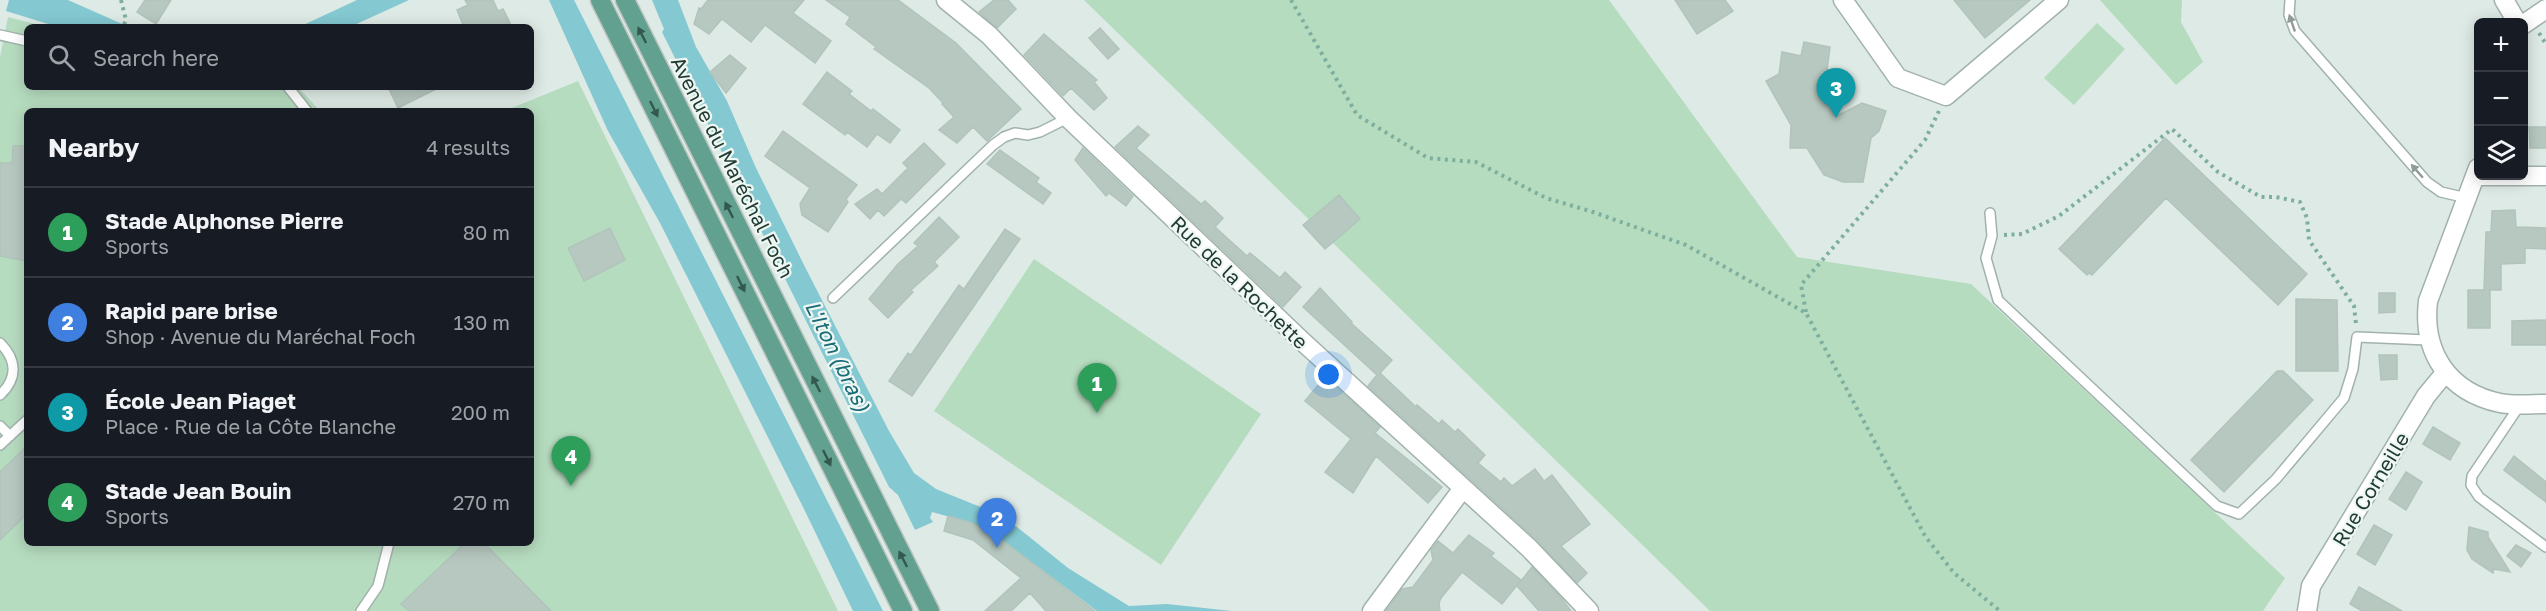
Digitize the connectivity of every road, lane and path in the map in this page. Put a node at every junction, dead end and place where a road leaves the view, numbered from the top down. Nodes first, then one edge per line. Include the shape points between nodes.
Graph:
1 (122, 0) edge
2 (600, 0) edge
3 (625, 0) edge
4 (946, 0) edge
5 (1291, 0) edge
6 (1843, 0) edge
7 (2059, 0) edge
8 (2290, 0) edge
9 (2504, 0) edge
10 (2546, 9) edge
11 (2515, 18) edge
12 (2528, 21) edge
13 (124, 24) edge
14 (0, 35) edge
15 (24, 40) edge
16 (290, 90) edge
17 (1946, 96) junction
18 (305, 108) edge
19 (1068, 118) junction
20 (2528, 175) edge
21 (2546, 176) edge
22 (2474, 180) edge
23 (2467, 198) junction
24 (1990, 213) dead end
25 (1992, 236) junction
26 (832, 298) dead end
27 (1806, 313) junction
28 (2357, 337) junction
29 (2428, 340) junction
30 (0, 343) edge
31 (2445, 374) junction
32 (0, 395) edge
33 (2522, 403) junction
34 (2546, 404) edge
35 (24, 423) edge
36 (0, 426) edge
37 (10, 436) junction
38 (0, 445) edge
39 (1463, 488) junction
40 (388, 546) edge
41 (2546, 547) edge
42 (361, 611) edge
43 (903, 611) edge
44 (930, 611) edge
45 (1372, 611) edge
46 (1589, 611) edge
47 (2000, 611) edge
48 (2307, 611) edge

1 - 13 path
2 -> 43 main road
44 -> 3 main road, Avenue du Maréchal Foch
4 - 19 street, Rue de la Rochette via 989,35
5 - 27 path via 1357,115 1428,158 1476,162 1546,198 1686,245
6 - 17 street via 1898,78
7 - 17 street
23 -> 8 lane via 2441,192 2427,182 2295,31 2289,15
9 - 11 street
10 - 12 street
14 - 15 lane
16 - 18 lane
17 - 27 path via 1925,140 1801,285
19 - 26 lane via 1040,132 1015,133 993,145
19 - 39 street, Rue de la Rochette
20 - 21 street
22 - 23 street
23 - 29 street via 2428,301
24 - 25 lane
25 - 28 path via 2022,234 2059,216 2172,129 2218,172 2261,197 2300,202 2307,218 2309,240 2354,306
25 - 28 lane via 1986,258 1998,300 2217,506 2239,514 2276,479 2344,398
27 - 47 path via 1925,536 1954,573
28 - 29 lane
29 - 31 street
30 - 32 lane via 14,364 10,385
31 - 33 street via 2462,388 2500,403
31 - 48 street, Rue Corneille via 2426,396 2311,586
33 - 34 street
33 - 41 lane via 2472,476 2471,485 2479,497
35 - 37 lane
36 - 37 lane
37 - 38 lane
39 - 45 street
39 - 46 street, Rue de la Rochette via 1529,548
40 - 42 lane via 378,586

